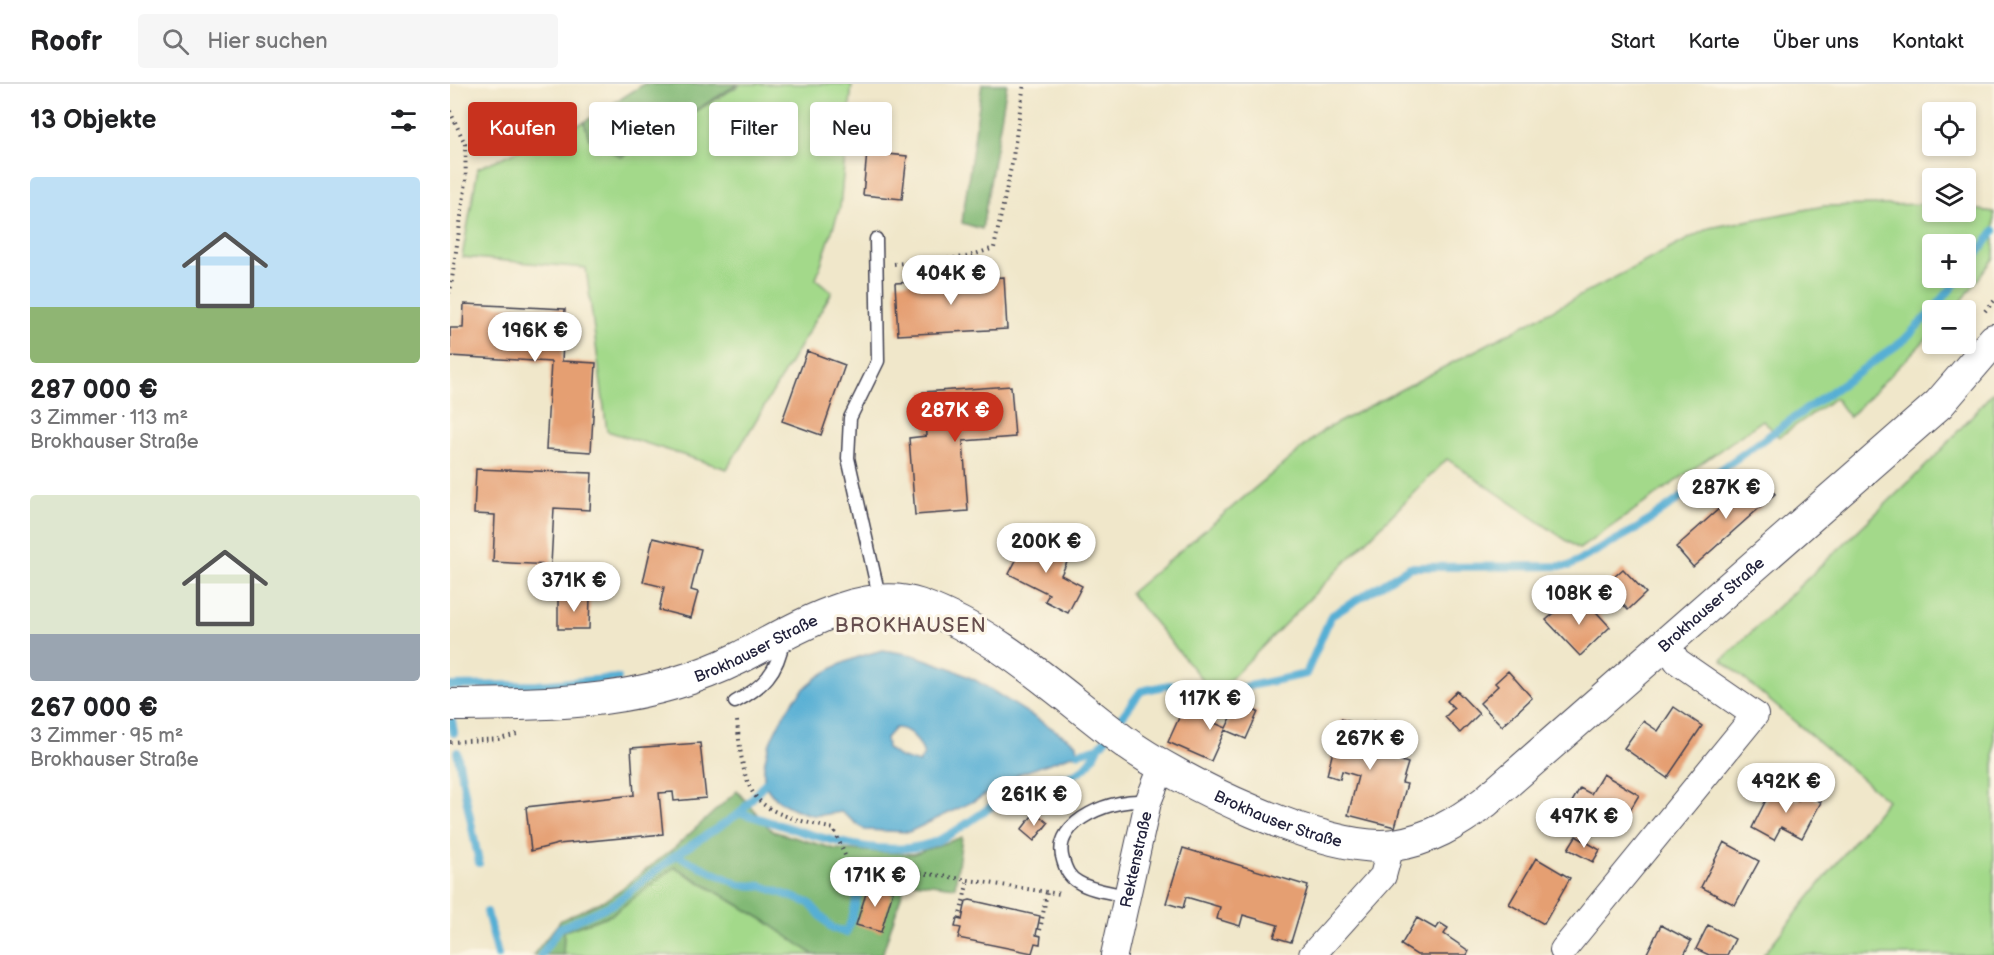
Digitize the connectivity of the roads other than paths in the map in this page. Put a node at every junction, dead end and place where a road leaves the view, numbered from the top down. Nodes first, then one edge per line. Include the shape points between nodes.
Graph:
1 (876, 239) dead end
2 (1994, 340) edge
3 (880, 601) junction
4 (784, 635) junction
5 (1667, 644) junction
6 (735, 702) dead end
7 (450, 705) edge
8 (1162, 767) junction
9 (1148, 802) junction
10 (1391, 846) junction
11 (1127, 896) junction
12 (1563, 950) dead end
13 (1114, 955) edge
14 (1312, 955) edge

1 - 3 lane via 878,361 850,418 848,458
2 - 5 street, Brokhauser Straße via 1940,404
3 - 4 street, Brokhauser Straße via 839,610
3 - 8 street, Brokhauser Straße via 916,604 989,638
4 - 6 lane via 779,663 755,692
4 - 7 street, Brokhauser Straße via 696,676 626,696 553,704
5 - 10 street, Brokhauser Straße via 1476,809 1428,837
5 - 12 street via 1677,661 1755,715
8 - 9 street, Rektenstraße
8 - 10 street, Brokhauser Straße via 1279,822 1331,839
9 - 11 street, Rektenstraße
9 - 11 lane via 1120,801 1106,806 1078,821 1063,842 1065,868 1076,881
10 - 14 street via 1383,876
11 - 13 street, Rektenstraße

